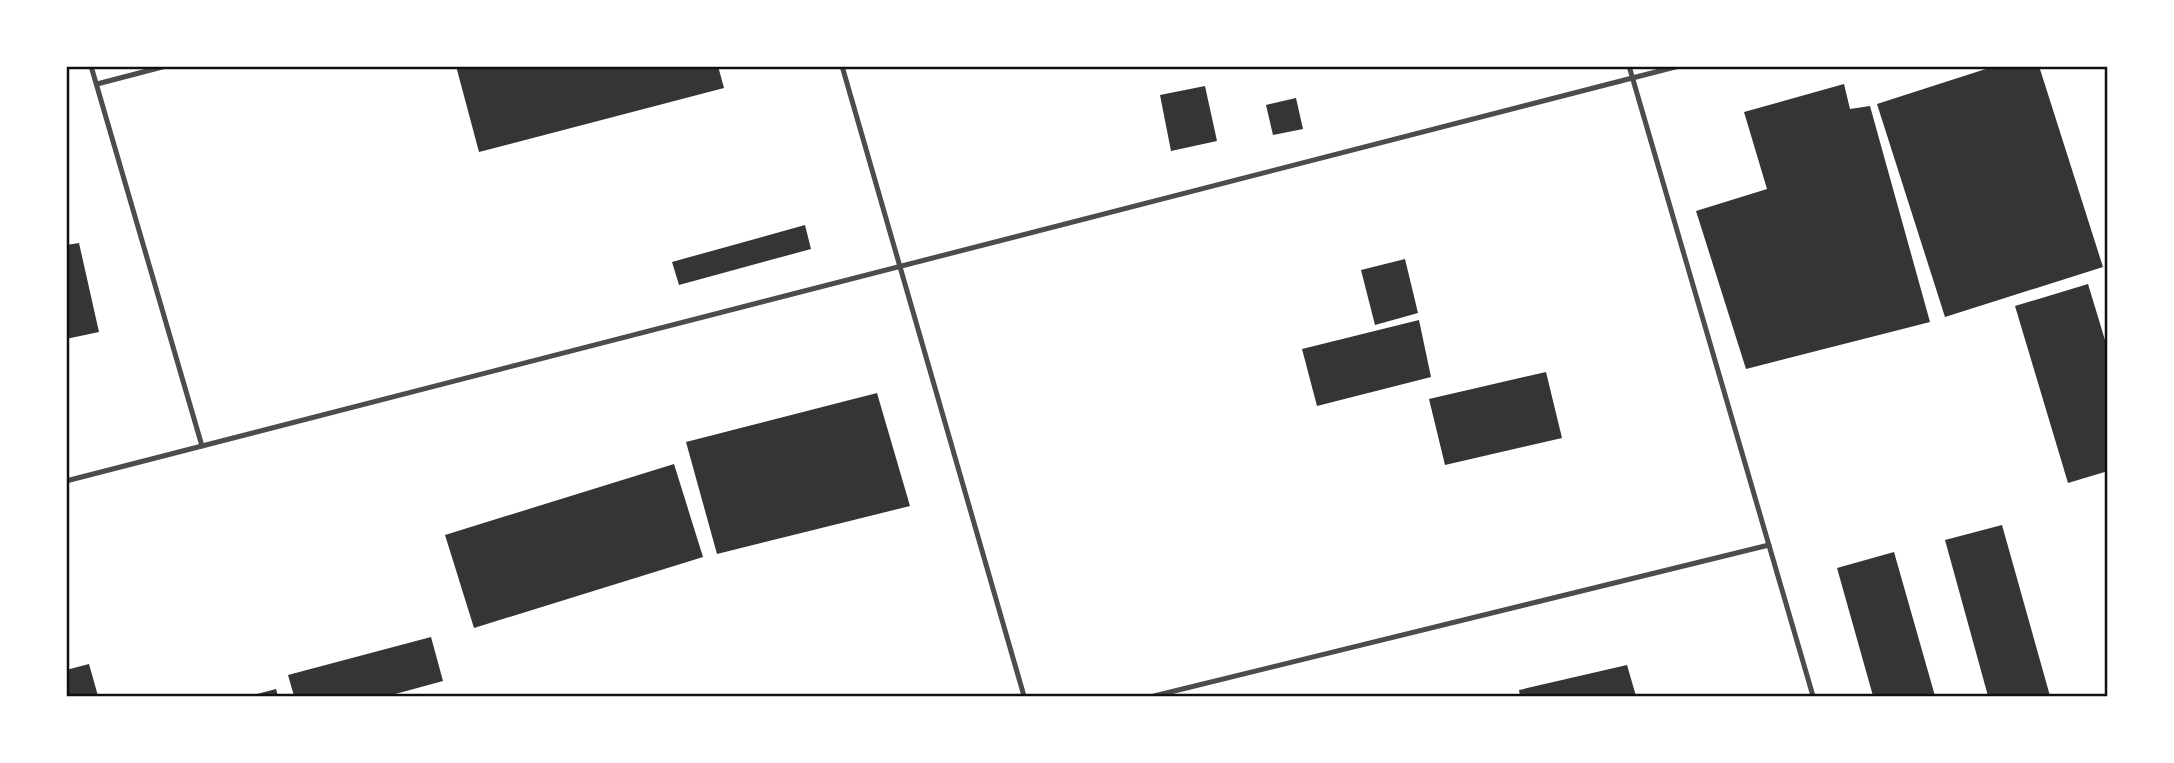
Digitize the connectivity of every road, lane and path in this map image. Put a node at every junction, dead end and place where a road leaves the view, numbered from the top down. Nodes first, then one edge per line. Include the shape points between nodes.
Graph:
1 (92, 66) edge
2 (166, 66) edge
3 (842, 66) edge
4 (1629, 66) edge
5 (1679, 66) edge
6 (1633, 78) junction
7 (97, 84) junction
8 (901, 268) junction
9 (202, 446) junction
10 (66, 481) edge
11 (1769, 545) junction
12 (1024, 696) edge
13 (1154, 696) edge
14 (1813, 696) edge

1 - 7 lane
2 - 7 lane
3 - 8 lane
4 - 6 lane
5 - 6 lane
6 - 8 lane
6 - 11 lane
7 - 9 lane
8 - 9 lane
8 - 12 lane
9 - 10 lane
11 - 13 lane
11 - 14 lane

